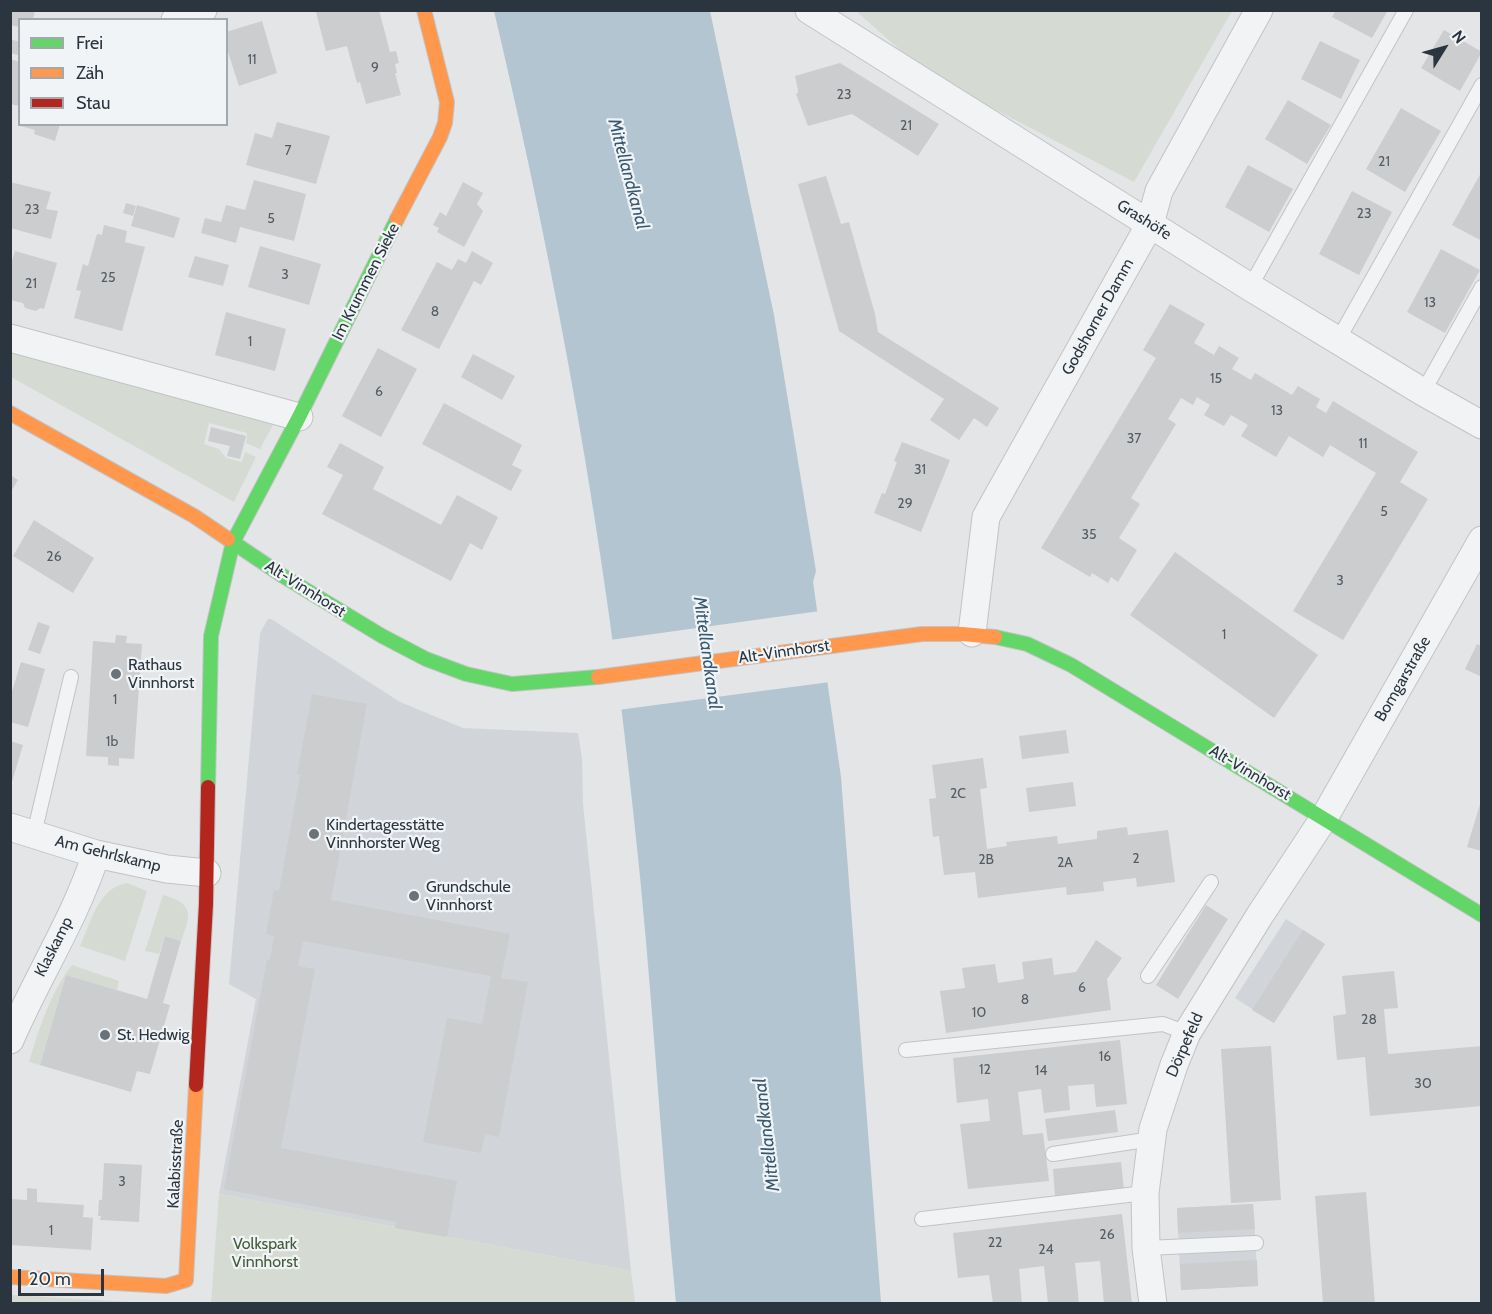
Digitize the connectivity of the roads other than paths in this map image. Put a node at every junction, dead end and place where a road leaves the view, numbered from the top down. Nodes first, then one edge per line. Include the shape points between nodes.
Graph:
1 (203, 10) edge
2 (424, 10) edge
3 (809, 10) edge
4 (1259, 10) edge
5 (1406, 10) edge
6 (181, 18) edge
7 (1482, 85) edge
8 (1150, 224) junction
9 (1250, 287) junction
10 (1482, 287) edge
11 (10, 338) edge
12 (1338, 340) junction
13 (1423, 392) junction
14 (10, 413) edge
15 (299, 417) junction
16 (1482, 425) edge
17 (1482, 540) edge
18 (232, 542) junction
19 (972, 633) junction
20 (71, 677) dead end
21 (1324, 818) junction
22 (22, 831) edge
23 (96, 854) junction
24 (207, 873) junction
25 (1211, 882) dead end
26 (1482, 915) edge
27 (1148, 976) dead end
28 (1187, 1033) junction
29 (10, 1040) edge
30 (906, 1050) dead end
31 (1152, 1139) junction
32 (1053, 1154) dead end
33 (1145, 1193) junction
34 (922, 1219) dead end
35 (1256, 1242) dead end
36 (1146, 1248) junction
37 (10, 1277) edge
38 (1153, 1304) edge

1 - 6 street
2 - 15 street, Im Krummen Sieke via 447,102 445,123
3 - 8 street, Grashöfe
4 - 8 street, Godshorner Damm via 1159,191
5 - 9 lane
7 - 12 lane
8 - 9 street, Grashöfe
8 - 19 street, Godshorner Damm via 986,517
9 - 12 street, Grashöfe
10 - 13 lane
11 - 15 street
12 - 13 street, Grashöfe
13 - 16 street, Grashöfe
14 - 18 street, Alt-Vinnhorst via 194,516
15 - 18 street, Im Krummen Sieke
17 - 21 street, Bomgarstraße
18 - 19 street, Alt-Vinnhorst via 382,636 426,659 456,671 512,684 587,678 922,633
18 - 24 street, Im Krummen Sieke via 211,636
19 - 21 street, Alt-Vinnhorst via 1029,645 1073,666
20 - 22 lane
21 - 26 street, Alt-Vinnhorst
21 - 28 street, Dörpefeld
22 - 23 street, Am Gehrlskamp
23 - 24 street, Am Gehrlskamp
23 - 29 street, Klaskamp via 87,881
24 - 37 street, Kalabisstraße via 186,1280 166,1286
25 - 27 lane
28 - 30 lane via 1163,1024
28 - 31 street, Dörpefeld
31 - 32 lane
31 - 33 street, Dörpefeld
33 - 34 lane
33 - 36 street, Dörpefeld
35 - 36 lane
36 - 38 street, Dörpefeld

